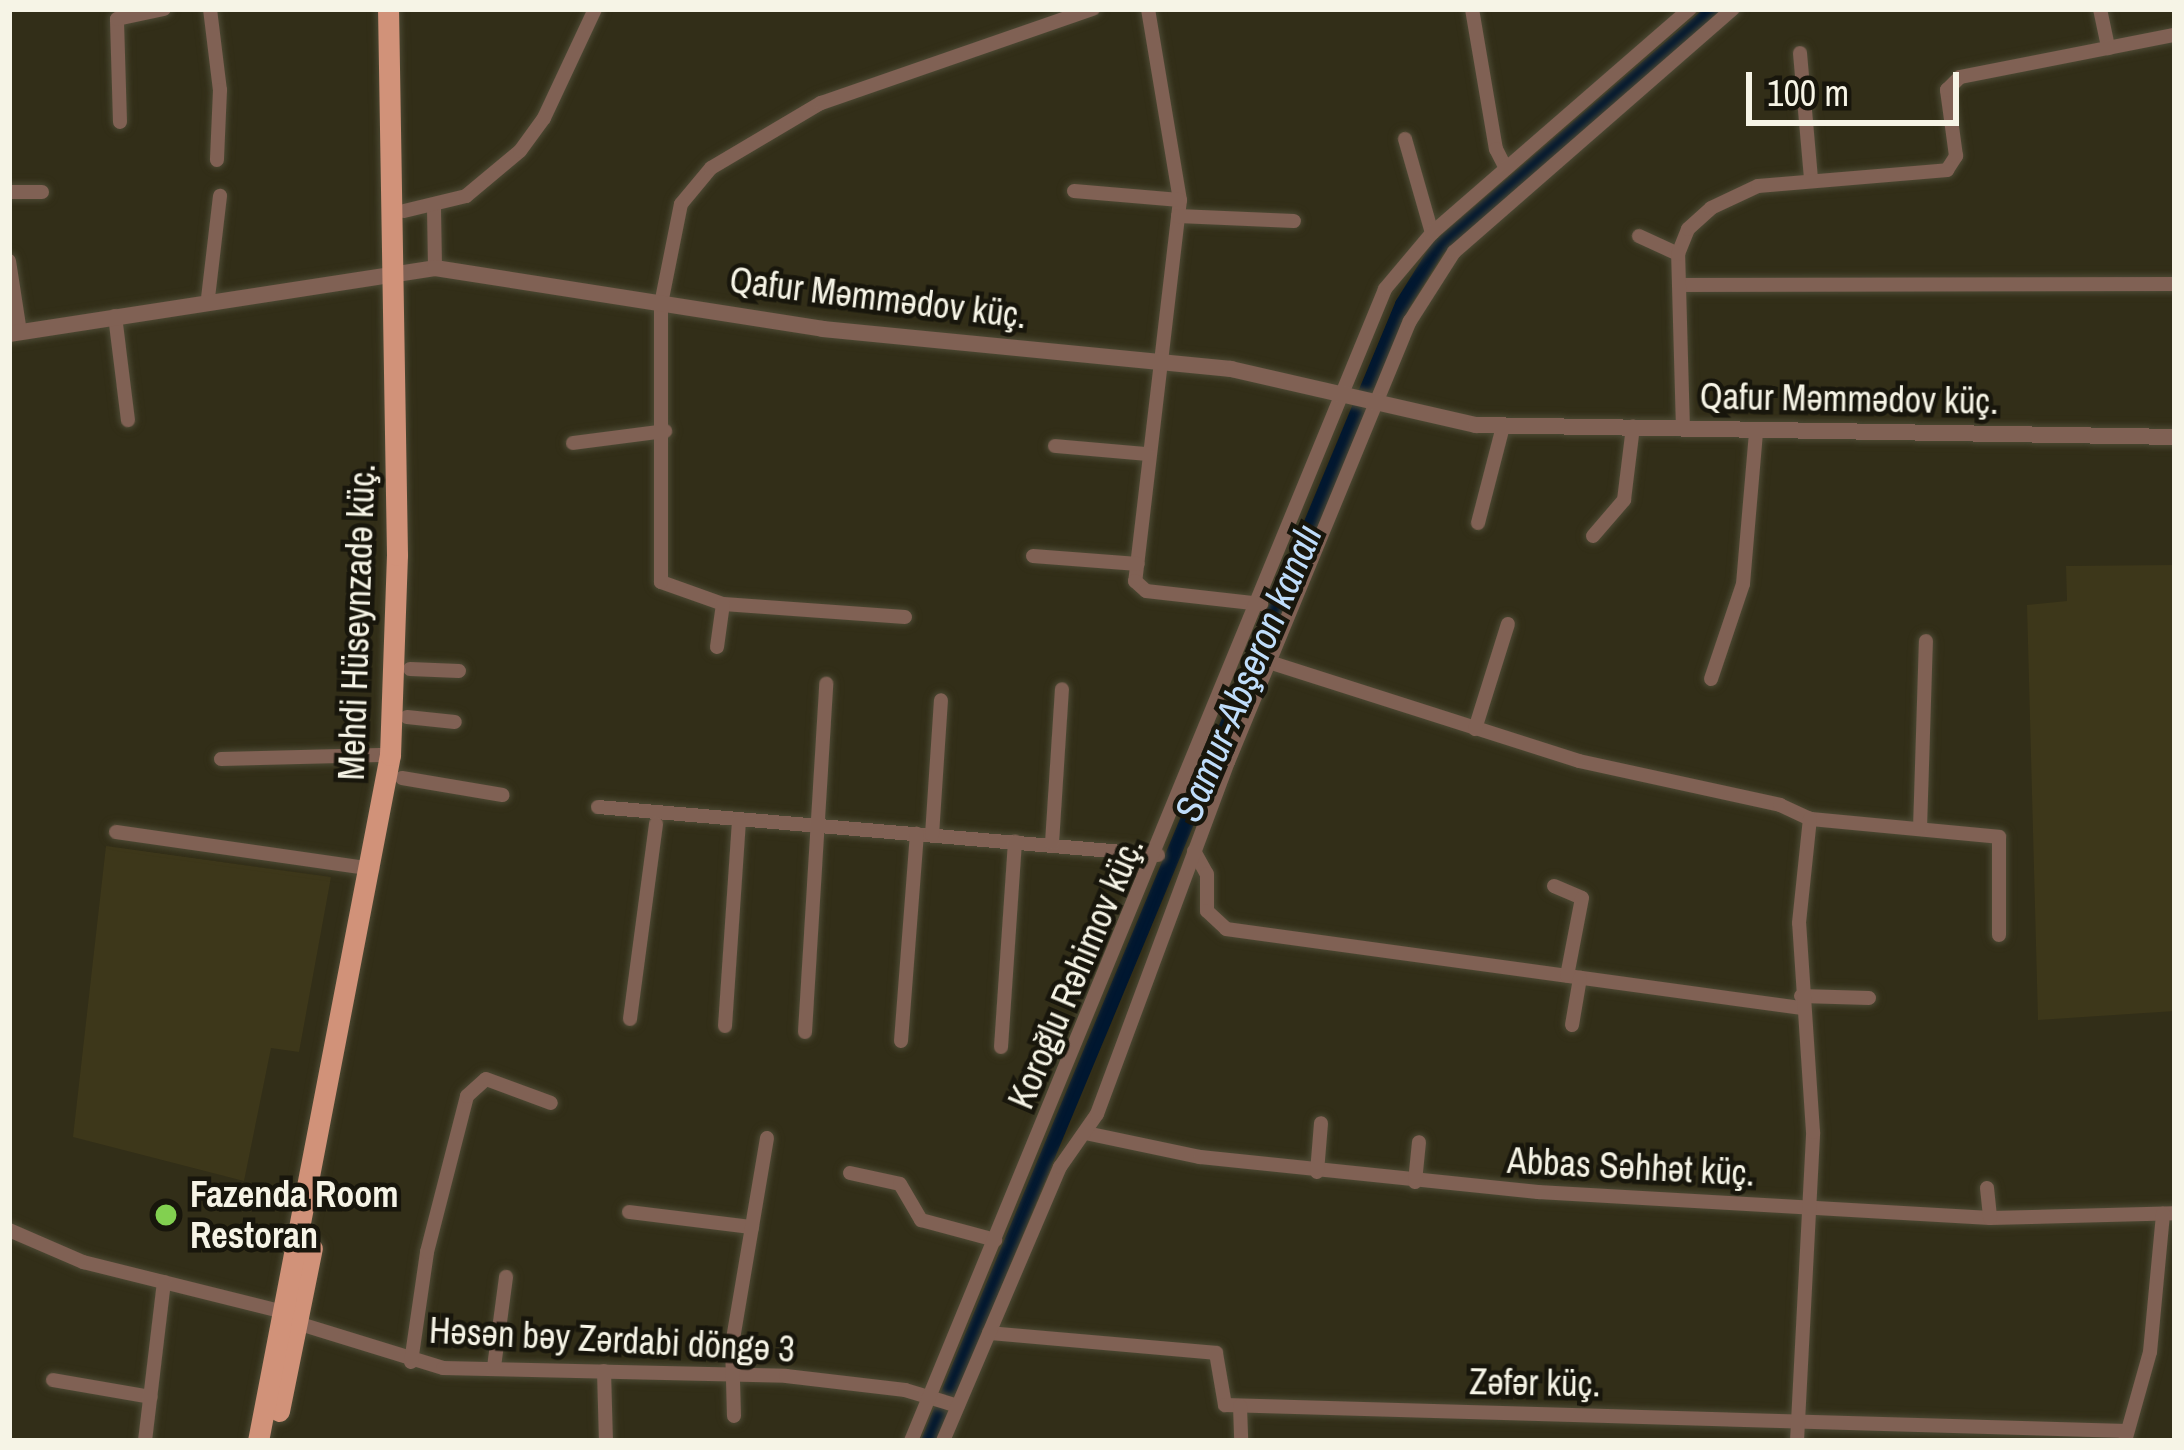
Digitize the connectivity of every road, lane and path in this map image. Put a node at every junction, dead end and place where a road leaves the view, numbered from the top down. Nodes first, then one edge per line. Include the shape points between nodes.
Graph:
1 (164, 9) edge
2 (210, 9) edge
3 (388, 9) edge
4 (401, 9) edge
5 (595, 9) edge
6 (1148, 9) edge
7 (1472, 9) edge
8 (1690, 9) edge
9 (1733, 9) edge
10 (2101, 9) edge
11 (1086, 10) edge
12 (2175, 35) edge
13 (2108, 47) junction
14 (1800, 53) dead end
15 (121, 122) dead end
16 (1405, 139) dead end
17 (217, 160) dead end
18 (1506, 169) junction
19 (1810, 178) junction
20 (1074, 190) dead end
21 (9, 192) edge
22 (42, 192) dead end
23 (220, 196) dead end
24 (1179, 208) junction
25 (434, 209) junction
26 (404, 211) junction
27 (1294, 221) dead end
28 (1432, 232) junction
29 (1639, 236) dead end
30 (1678, 254) junction
31 (9, 261) edge
32 (435, 268) junction
33 (399, 269) junction
34 (2175, 284) edge
35 (1679, 285) junction
36 (208, 298) junction
37 (661, 304) junction
38 (115, 316) junction
39 (14, 333) edge
40 (1158, 361) junction
41 (1344, 392) junction
42 (1381, 403) junction
43 (128, 420) dead end
44 (1503, 426) junction
45 (1633, 428) junction
46 (1683, 429) junction
47 (664, 431) junction
48 (1756, 432) junction
49 (2175, 437) edge
50 (573, 443) dead end
51 (1055, 446) dead end
52 (1148, 454) junction
53 (1478, 523) dead end
54 (1593, 536) dead end
55 (1033, 556) dead end
56 (1138, 564) junction
57 (723, 604) junction
58 (1261, 604) junction
59 (905, 617) dead end
60 (1508, 624) dead end
61 (1926, 640) dead end
62 (717, 647) dead end
63 (1272, 663) junction
64 (410, 669) junction
65 (459, 670) dead end
66 (1711, 679) dead end
67 (826, 684) dead end
68 (1062, 689) dead end
69 (941, 700) dead end
70 (407, 717) junction
71 (455, 722) dead end
72 (1475, 729) junction
73 (391, 755) junction
74 (221, 759) dead end
75 (402, 778) junction
76 (503, 795) dead end
77 (598, 807) dead end
78 (1810, 819) junction
79 (739, 820) junction
80 (656, 824) dead end
81 (816, 825) junction
82 (1920, 829) junction
83 (116, 832) dead end
84 (924, 834) junction
85 (1015, 841) junction
86 (1052, 843) junction
87 (1194, 851) junction
88 (1158, 855) junction
89 (372, 869) junction
90 (1554, 886) dead end
91 (1999, 935) dead end
92 (1574, 977) junction
93 (1869, 998) dead end
94 (1801, 1002) junction
95 (630, 1019) dead end
96 (1572, 1025) dead end
97 (725, 1027) dead end
98 (805, 1032) dead end
99 (901, 1041) dead end
100 (1000, 1048) dead end
101 (551, 1103) dead end
102 (1322, 1123) dead end
103 (1086, 1133) junction
104 (767, 1138) dead end
105 (1420, 1142) dead end
106 (1317, 1172) junction
107 (850, 1173) dead end
108 (1415, 1182) junction
109 (1987, 1188) dead end
110 (1810, 1208) junction
111 (629, 1212) dead end
112 (2169, 1213) edge
113 (1990, 1218) junction
114 (752, 1227) junction
115 (9, 1230) edge
116 (995, 1240) junction
117 (506, 1277) dead end
118 (164, 1282) junction
119 (290, 1318) junction
120 (989, 1334) junction
121 (411, 1361) junction
122 (494, 1367) junction
123 (604, 1371) junction
124 (732, 1376) junction
125 (53, 1380) dead end
126 (151, 1396) junction
127 (930, 1396) junction
128 (958, 1406) junction
129 (1240, 1406) junction
130 (734, 1416) dead end
131 (1800, 1418) junction
132 (2126, 1436) edge
133 (145, 1441) edge
134 (258, 1441) edge
135 (272, 1441) edge
136 (606, 1441) edge
137 (911, 1441) edge
138 (943, 1441) edge
139 (1241, 1441) edge
140 (1797, 1441) edge

1 - 15 street via 117,19
2 - 17 street via 220,90
3 - 33 main road, Mehdi Hüseynzadə küç.
4 - 26 main road, Mehdi Hüseynzadə küç.
5 - 25 street via 520,151 466,196
6 - 24 street
7 - 18 street
8 - 18 street, Koroğlu Rəhimov küç.
9 - 42 street, Koroğlu Rəhimov küç. via 1454,252 1410,321
10 - 13 street
11 - 37 street via 846,92 711,168 681,204
12 - 13 street
13 - 19 street via 1951,82 1956,156 1947,170
14 - 19 street
16 - 28 street
18 - 28 street, Koroğlu Rəhimov küç.
19 - 30 street via 1731,195 1688,229
20 - 24 street
21 - 22 street
23 - 36 street
24 - 27 street
24 - 40 street
25 - 26 street
25 - 32 street
26 - 33 main road, Mehdi Hüseynzadə küç.
28 - 41 street, Koroğlu Rəhimov küç. via 1385,290
29 - 30 street
30 - 35 street
31 - 39 street
32 - 33 street, Qafur Məmmədov küç.
32 - 37 street, Qafur Məmmədov küç.
33 - 36 street, Qafur Məmmədov küç.
33 - 64 main road, Mehdi Hüseynzadə küç.
33 - 73 main road, Mehdi Hüseynzadə küç.
34 - 35 street
35 - 46 street
36 - 38 street, Qafur Məmmədov küç.
37 - 40 street, Qafur Məmmədov küç. via 823,329
37 - 47 street
38 - 39 street, Qafur Məmmədov küç.
38 - 43 street
40 - 41 street, Qafur Məmmədov küç.
40 - 52 street
41 - 42 street, Qafur Məmmədov küç.
41 - 58 street, Koroğlu Rəhimov küç.
42 - 44 street, Qafur Məmmədov küç. via 1433,419
42 - 63 street, Koroğlu Rəhimov küç.
44 - 45 street, Qafur Məmmədov küç.
44 - 53 street
45 - 46 street, Qafur Məmmədov küç.
45 - 54 street via 1624,500
46 - 48 street, Qafur Məmmədov küç.
47 - 50 street
47 - 57 street via 661,582
48 - 49 street, Qafur Məmmədov küç.
48 - 66 street via 1743,584
51 - 52 street
52 - 56 street
55 - 56 street
56 - 58 street via 1136,581 1146,591
57 - 59 street
57 - 62 street
58 - 88 street, Koroğlu Rəhimov küç.
60 - 72 street
61 - 82 street
63 - 72 street
63 - 87 street, Koroğlu Rəhimov küç.
64 - 65 street
64 - 70 main road, Mehdi Hüseynzadə küç.
67 - 81 street
68 - 86 street
69 - 84 street
70 - 71 street
70 - 75 main road, Mehdi Hüseynzadə küç.
72 - 78 street
73 - 74 street
73 - 89 main road, Mehdi Hüseynzadə küç.
75 - 76 street
75 - 119 main road, Mehdi Hüseynzadə küç.
77 - 79 street
78 - 82 street
78 - 94 street
79 - 81 street
79 - 97 street
80 - 95 street
81 - 84 street
81 - 98 street
82 - 91 street via 1999,837
83 - 89 street
84 - 85 street
84 - 99 street
85 - 86 street
85 - 100 street
86 - 88 street
87 - 92 street via 1207,874 1208,911 1226,929
87 - 103 street, Koroğlu Rəhimov küç.
88 - 116 street, Koroğlu Rəhimov küç.
89 - 119 main road, Mehdi Hüseynzadə küç.
90 - 92 street via 1582,898
92 - 94 street
92 - 96 street
93 - 94 street
94 - 110 street via 1813,1132
101 - 121 street via 485,1079 467,1096 427,1252
102 - 106 street
103 - 106 street, Abbas Səhhət küç.
103 - 120 street, Koroğlu Rəhimov küç. via 1060,1167
104 - 114 street
105 - 108 street
106 - 108 street, Abbas Səhhət küç.
107 - 116 street via 900,1184 921,1220
108 - 110 street, Abbas Səhhət küç.
109 - 113 street
110 - 113 street, Abbas Səhhət küç.
110 - 131 street
111 - 114 street
112 - 113 street, Abbas Səhhət küç.
112 - 132 street via 2150,1352
114 - 124 street
115 - 118 street, Həsən bəy Zərdabi döngə 3 via 83,1262
116 - 127 street, Koroğlu Rəhimov küç.
117 - 122 street
118 - 119 street, Həsən bəy Zərdabi döngə 3
118 - 126 street
119 - 121 street, Həsən bəy Zərdabi döngə 3
119 - 134 main road, Mehdi Hüseynzadə küç.
119 - 135 main road, Mehdi Hüseynzadə küç.
120 - 128 street, Koroğlu Rəhimov küç.
120 - 129 street via 1216,1353 1218,1396
121 - 122 street, Həsən bəy Zərdabi döngə 3
122 - 123 street, Həsən bəy Zərdabi döngə 3
123 - 124 street, Həsən bəy Zərdabi döngə 3
123 - 136 street
124 - 127 street, Həsən bəy Zərdabi döngə 3
124 - 130 street
125 - 126 street
126 - 133 street
127 - 128 street, Həsən bəy Zərdabi döngə 3
127 - 137 street, Koroğlu Rəhimov küç.
128 - 138 street, Koroğlu Rəhimov küç.
129 - 131 street, Zəfər küç.
129 - 139 street
131 - 132 street, Zəfər küç.
131 - 140 street

